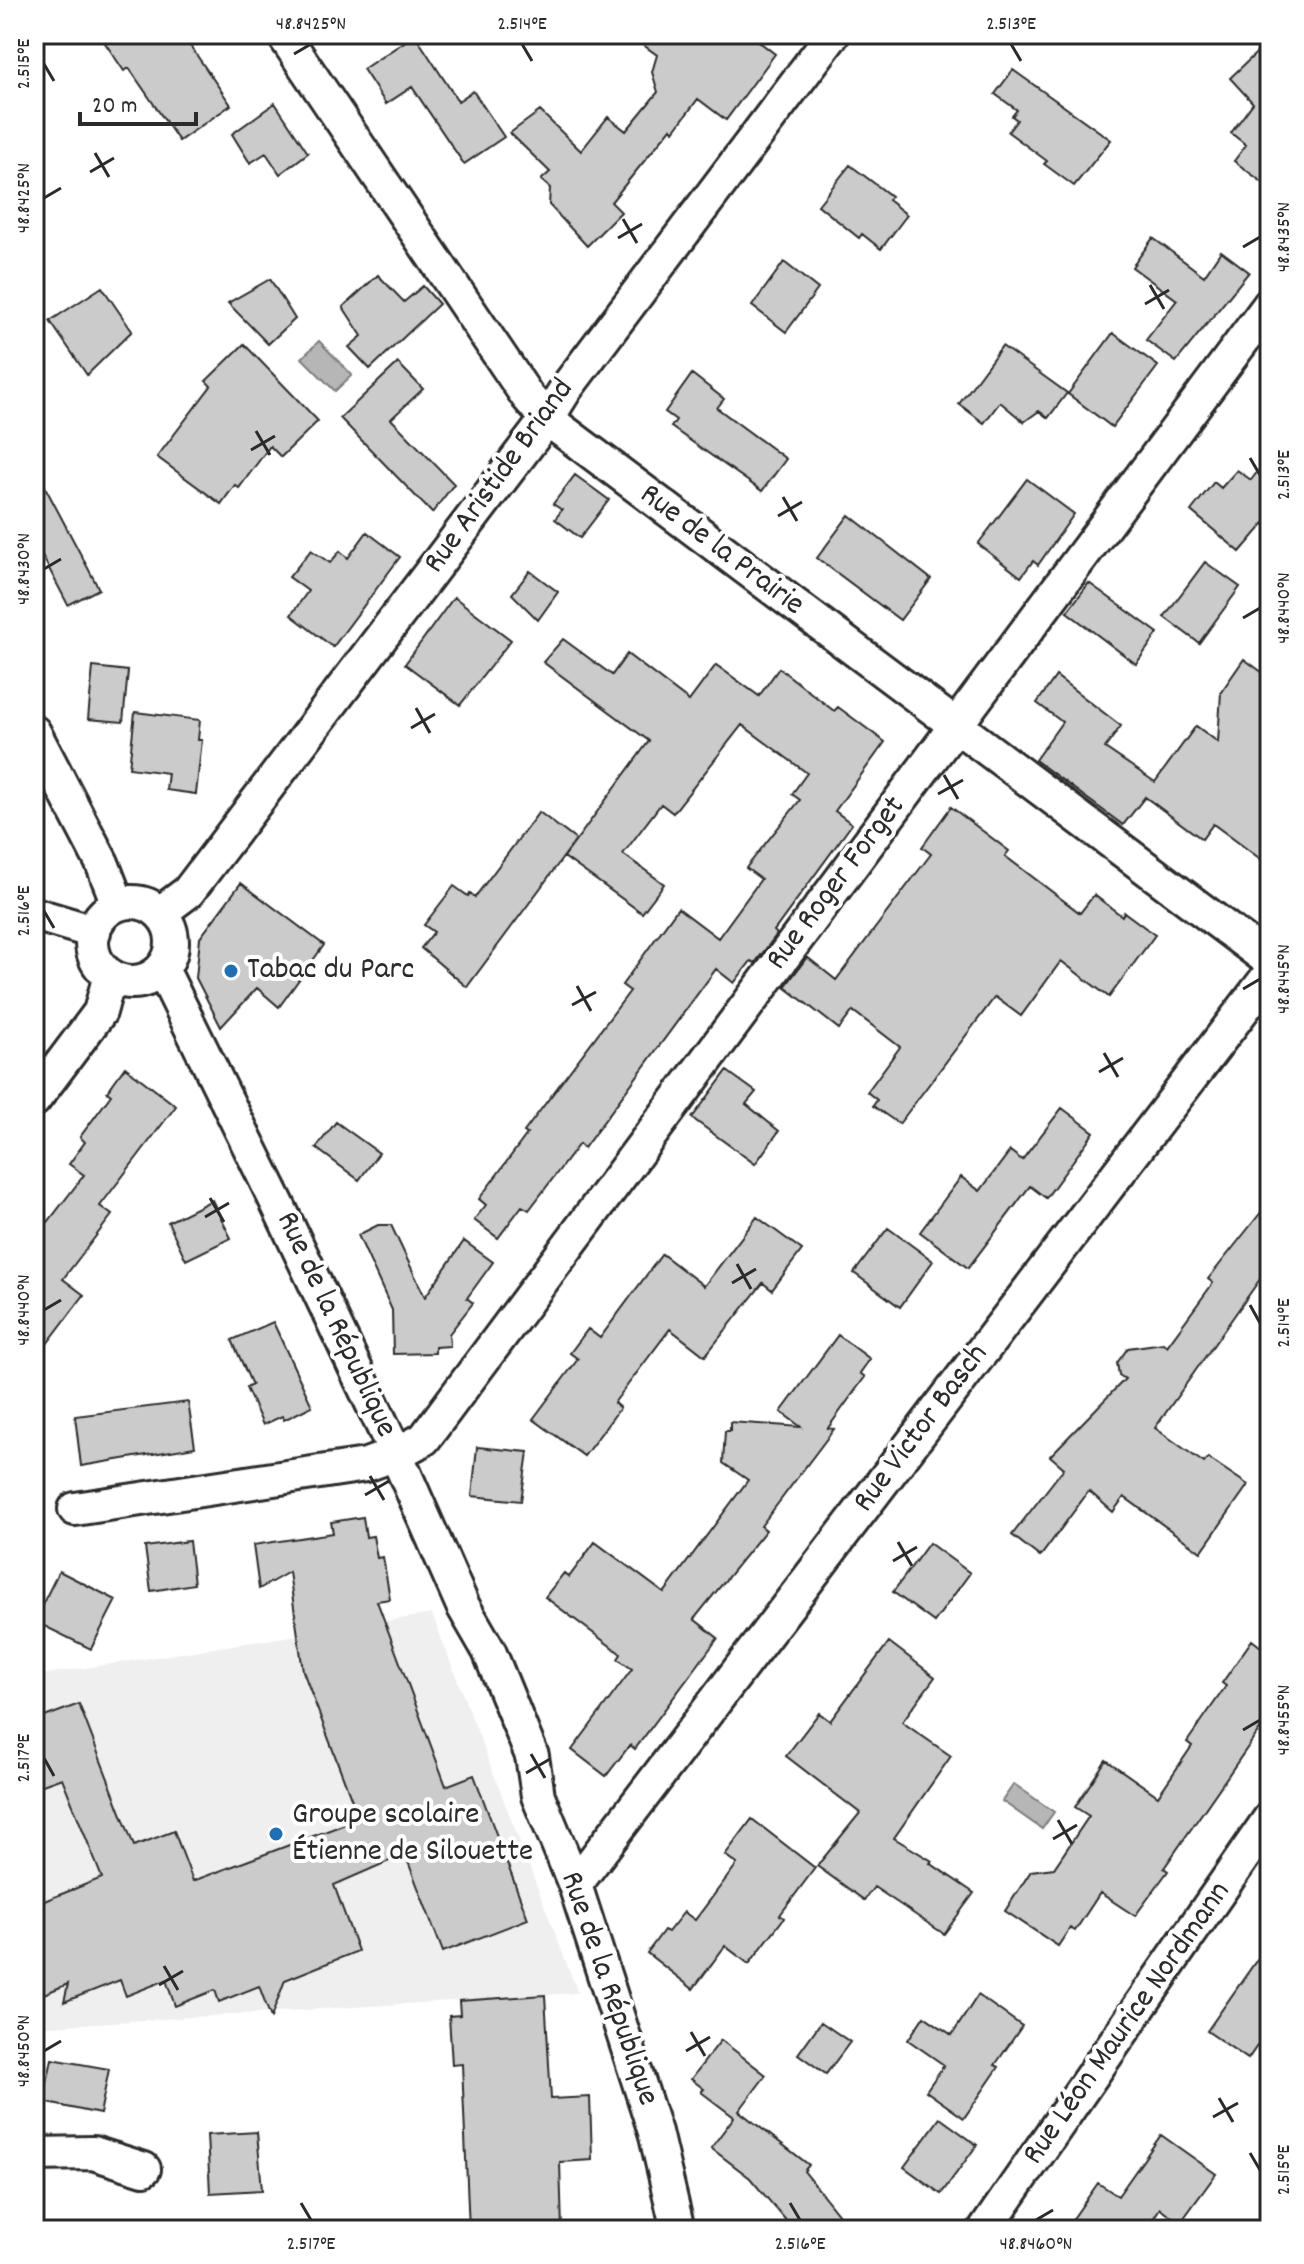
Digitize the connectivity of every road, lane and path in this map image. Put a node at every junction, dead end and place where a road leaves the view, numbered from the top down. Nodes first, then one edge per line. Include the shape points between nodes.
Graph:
1 (283, 34) edge
2 (833, 34) edge
3 (1270, 304) edge
4 (547, 419) junction
5 (954, 726) junction
6 (34, 732) edge
7 (118, 904) junction
8 (160, 913) junction
9 (34, 914) edge
10 (94, 932) junction
11 (1270, 961) edge
12 (160, 971) junction
13 (1270, 974) edge
14 (110, 975) junction
15 (34, 1100) edge
16 (396, 1454) junction
17 (75, 1509) dead end
18 (1270, 1818) edge
19 (575, 1885) junction
20 (34, 2154) edge
21 (144, 2169) dead end
22 (678, 2230) edge
23 (985, 2230) edge

1 - 4 street, Rue de la Prairie
2 - 4 street, Rue Aristide Briand
3 - 5 street, Rue Roger Forget
4 - 5 street, Rue de la Prairie
4 - 8 street, Rue Aristide Briand via 188,892
5 - 11 street, Rue de la Prairie
5 - 16 street, Rue Roger Forget via 424,1439
6 - 7 street
7 - 8 street via 140,903
7 - 10 street via 98,921
8 - 12 street via 173,942
9 - 10 street
10 - 14 street via 95,956
12 - 14 street via 136,982
12 - 16 street, Rue de la République
13 - 19 street, Rue Victor Basch
14 - 15 street via 100,1012
16 - 17 street, Rue Roger Forget via 366,1465
16 - 19 street, Rue de la République via 463,1606 489,1651 532,1756 538,1796
18 - 23 street, Rue Léon Maurice Nordmann
19 - 22 street, Rue de la République via 655,2132
20 - 21 street via 93,2153

